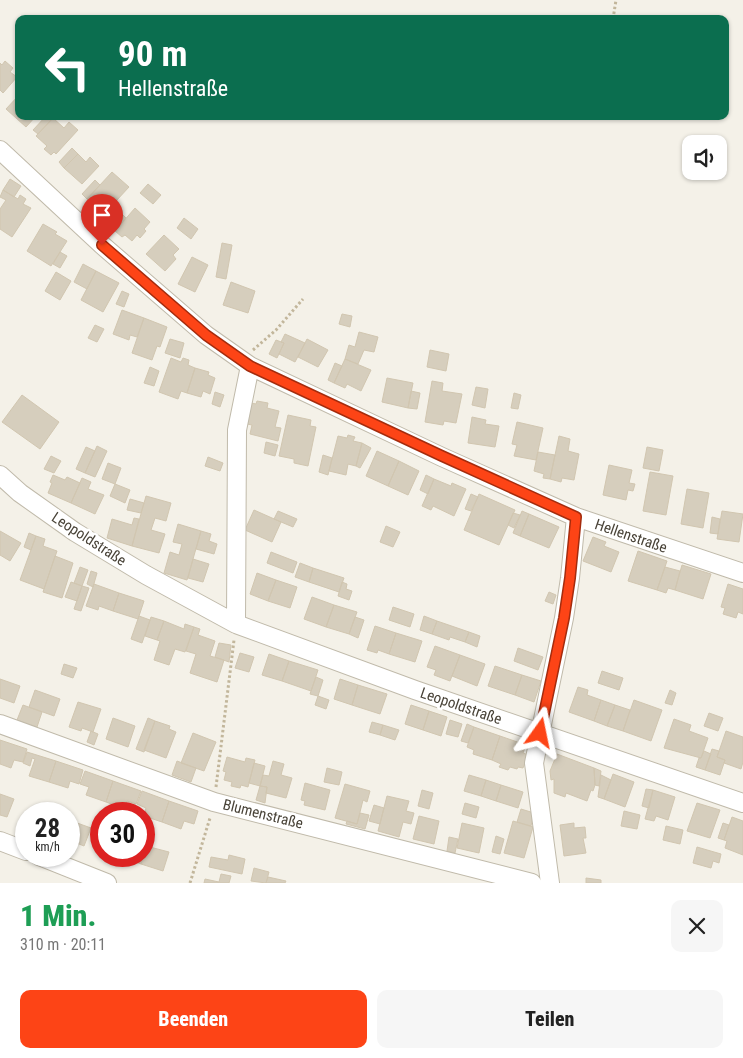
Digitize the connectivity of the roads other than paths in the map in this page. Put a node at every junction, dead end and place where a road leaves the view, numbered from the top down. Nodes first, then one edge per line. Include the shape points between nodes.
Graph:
1 (0, 150) edge
2 (246, 363) junction
3 (0, 475) edge
4 (576, 517) junction
5 (743, 573) edge
6 (236, 624) junction
7 (0, 724) edge
8 (540, 733) junction
9 (743, 804) edge
10 (0, 841) edge
11 (15, 847) edge
12 (67, 867) edge
13 (107, 883) edge
14 (532, 883) edge
15 (550, 883) edge

1 - 2 street, Hellenstraße via 102,245 206,335
2 - 4 street, Hellenstraße
2 - 6 street via 237,430
3 - 6 street, Leopoldstraße via 75,532
4 - 5 street, Hellenstraße
4 - 8 street via 564,618
6 - 8 street, Leopoldstraße
7 - 14 street, Blumenstraße via 214,802
8 - 9 street, Leopoldstraße
8 - 15 street via 534,763
10 - 11 street
12 - 13 street

